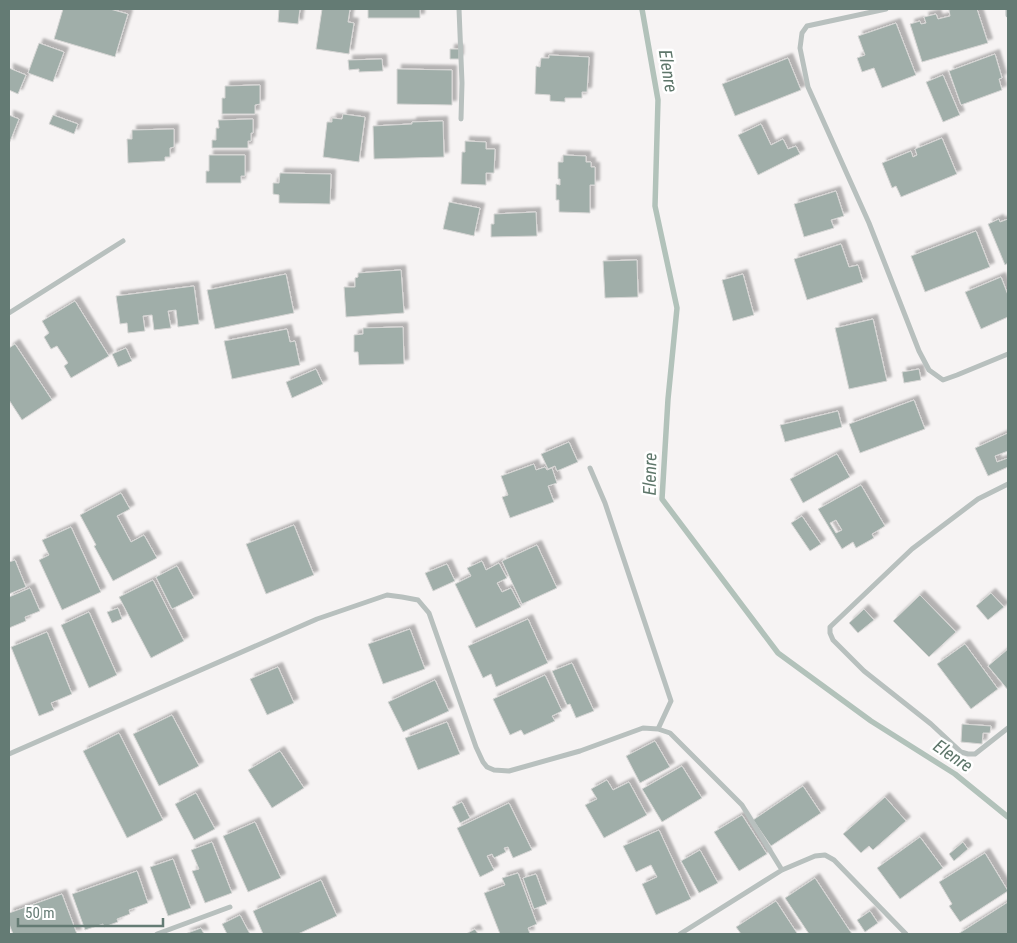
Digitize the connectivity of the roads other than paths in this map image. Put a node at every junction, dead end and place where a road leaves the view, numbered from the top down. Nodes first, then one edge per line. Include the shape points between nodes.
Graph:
1 (459, 9) edge
2 (886, 9) edge
3 (1008, 9) edge
4 (1008, 15) edge
5 (461, 119) dead end
6 (123, 241) dead end
7 (9, 313) edge
8 (1008, 354) edge
9 (590, 468) dead end
10 (1008, 484) edge
11 (1008, 728) edge
12 (658, 729) junction
13 (9, 754) edge
14 (782, 870) junction
15 (230, 906) dead end
16 (157, 934) edge
17 (680, 934) edge
18 (906, 934) edge

1 - 5 street
2 - 8 street via 807,26 802,33 800,48 808,87 929,370 943,380
3 - 4 street
6 - 7 street
9 - 12 street via 605,503 671,701
10 - 11 street via 978,500 912,548 830,627 830,634 864,671 961,752 975,754
12 - 13 street via 643,728 580,751 509,771 488,768 476,747 429,613 418,600 387,595 317,619
12 - 14 street via 670,734 742,805
14 - 17 street
14 - 18 street via 825,855 834,860
15 - 16 street

